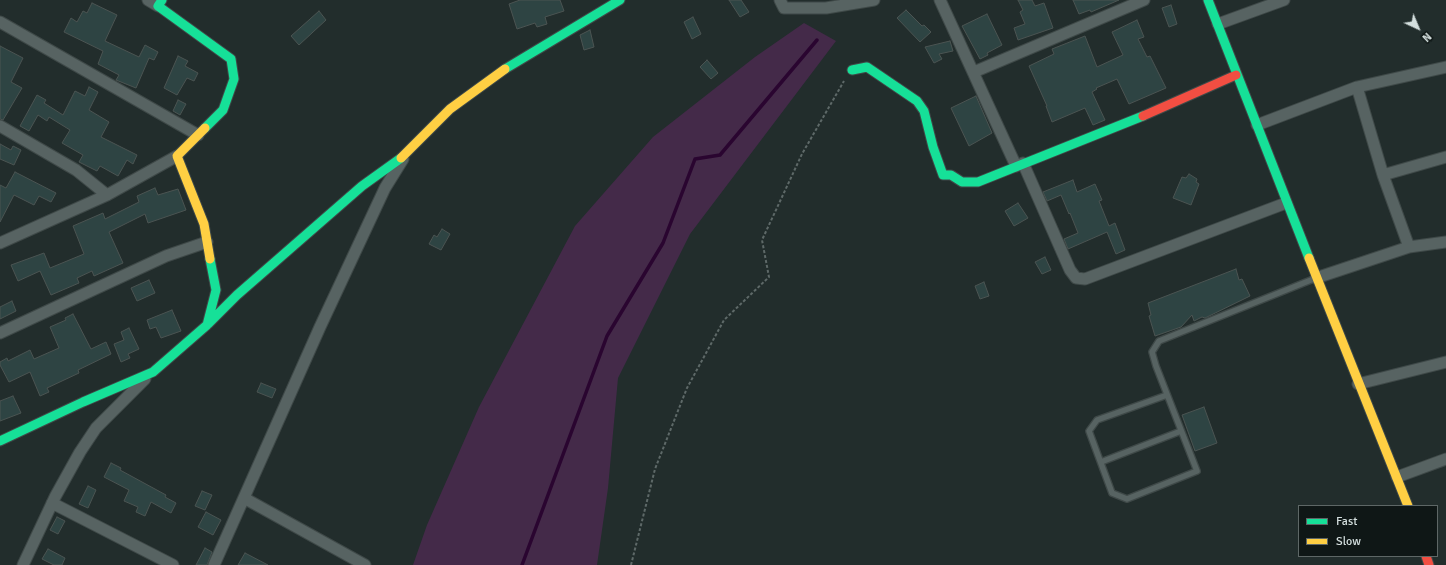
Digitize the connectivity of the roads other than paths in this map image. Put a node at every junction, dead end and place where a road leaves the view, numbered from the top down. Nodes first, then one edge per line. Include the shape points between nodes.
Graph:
1 (148, 0) edge
2 (620, 0) edge
3 (780, 0) edge
4 (874, 0) edge
5 (940, 0) edge
6 (1144, 0) edge
7 (1208, 0) edge
8 (1284, 0) edge
9 (160, 3) edge
10 (0, 22) edge
11 (1218, 24) junction
12 (1446, 67) edge
13 (852, 70) road end
14 (974, 72) junction
15 (1236, 75) junction
16 (1357, 87) junction
17 (1257, 124) junction
18 (0, 126) edge
19 (198, 135) junction
20 (407, 153) junction
21 (177, 156) junction
22 (1446, 157) edge
23 (1019, 165) junction
24 (1384, 175) junction
25 (106, 194) junction
26 (1286, 202) junction
27 (2, 240) edge
28 (207, 242) junction
29 (1446, 242) edge
30 (1409, 247) junction
31 (1316, 278) junction
32 (207, 325) junction
33 (0, 333) edge
34 (1446, 362) edge
35 (153, 372) junction
36 (1358, 384) junction
37 (1167, 395) junction
38 (1181, 431) junction
39 (0, 440) edge
40 (1446, 458) edge
41 (1101, 462) junction
42 (1398, 477) junction
43 (244, 498) junction
44 (52, 503) junction
45 (1408, 505) edge
46 (22, 565) edge
47 (173, 565) edge
48 (214, 565) edge
49 (365, 565) edge

1 - 9 street
2 - 20 street via 512,64 450,109
3 - 4 street via 784,8 826,8
5 - 14 street
6 - 14 street
7 - 11 street
8 - 11 street
9 - 19 street via 231,59 234,79 223,110
10 - 19 street
11 - 15 street
12 - 16 street
13 - 23 street via 867,67 917,101 924,111 943,175 952,175 962,182 978,182
14 - 23 street
15 - 17 street
15 - 23 street via 1124,124
16 - 17 street
16 - 24 street
17 - 26 street
18 - 25 street via 76,170
19 - 21 street
20 - 32 street via 362,186 237,295
20 - 43 street via 385,188
21 - 25 street
21 - 28 street via 204,224
22 - 24 street
23 - 26 street via 1076,278 1085,279
24 - 30 street
25 - 27 street
26 - 31 street
28 - 32 street via 216,290
28 - 33 street via 166,256
29 - 30 street
30 - 31 street
31 - 36 street
31 - 37 lane via 1159,341 1152,352
32 - 35 street
34 - 36 street
35 - 39 street
35 - 44 street via 96,428
36 - 42 street
37 - 38 lane
37 - 41 lane via 1097,420 1089,431
38 - 41 lane
38 - 41 lane via 1197,471 1127,499 1112,493
40 - 42 street
42 - 45 street
43 - 48 street
43 - 49 street
44 - 46 street
44 - 47 street

